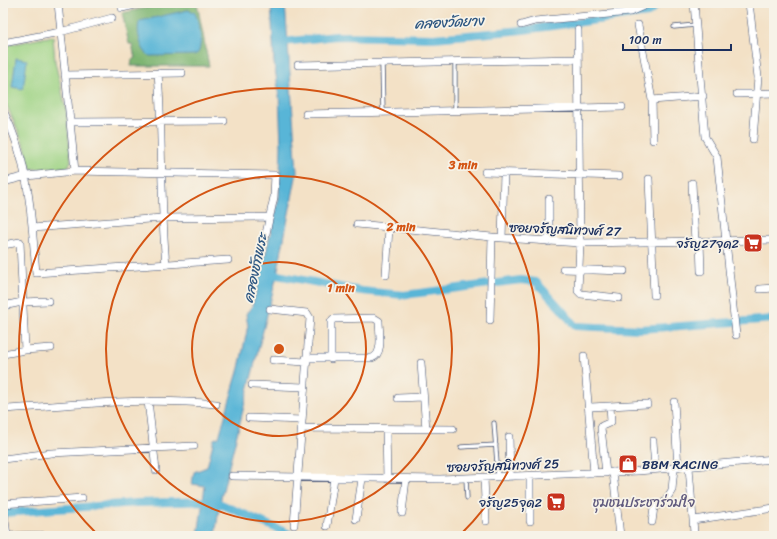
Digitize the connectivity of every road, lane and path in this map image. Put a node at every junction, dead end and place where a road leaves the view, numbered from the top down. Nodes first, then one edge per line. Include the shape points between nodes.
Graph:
1 (58, 3) edge
2 (121, 3) edge
3 (144, 3) edge
4 (650, 3) edge
5 (694, 3) edge
6 (749, 3) edge
7 (112, 18) dead end
8 (521, 25) dead end
9 (638, 25) dead end
10 (696, 26) junction
11 (674, 27) dead end
12 (578, 30) dead end
13 (60, 32) junction
14 (3, 43) edge
15 (578, 59) junction
16 (455, 62) junction
17 (382, 63) junction
18 (298, 65) dead end
19 (158, 73) junction
20 (182, 73) dead end
21 (65, 75) junction
22 (757, 93) junction
23 (774, 93) edge
24 (737, 94) dead end
25 (703, 96) junction
26 (652, 100) junction
27 (622, 107) dead end
28 (579, 108) junction
29 (3, 110) edge
30 (455, 111) junction
31 (383, 112) junction
32 (306, 114) dead end
33 (224, 121) dead end
34 (71, 122) junction
35 (162, 122) junction
36 (753, 139) dead end
37 (653, 140) dead end
38 (75, 171) junction
39 (162, 172) junction
40 (485, 172) dead end
41 (504, 173) junction
42 (579, 174) junction
43 (27, 176) junction
44 (619, 176) dead end
45 (649, 179) dead end
46 (3, 182) edge
47 (692, 183) dead end
48 (550, 199) dead end
49 (270, 217) junction
50 (162, 218) junction
51 (357, 224) dead end
52 (32, 228) junction
53 (389, 228) junction
54 (492, 237) junction
55 (265, 238) dead end
56 (502, 238) junction
57 (774, 240) edge
58 (549, 242) junction
59 (698, 242) junction
60 (726, 242) junction
61 (580, 243) junction
62 (652, 243) junction
63 (3, 245) edge
64 (228, 260) dead end
65 (166, 264) junction
66 (563, 269) dead end
67 (579, 269) junction
68 (624, 271) dead end
69 (701, 271) dead end
70 (386, 275) dead end
71 (774, 288) edge
72 (760, 289) dead end
73 (654, 295) dead end
74 (619, 298) dead end
75 (48, 301) dead end
76 (22, 302) junction
77 (3, 306) edge
78 (270, 309) dead end
79 (490, 320) dead end
80 (736, 335) dead end
81 (51, 348) dead end
82 (25, 350) junction
83 (3, 354) edge
84 (584, 356) dead end
85 (331, 358) junction
86 (273, 360) dead end
87 (306, 360) junction
88 (420, 363) dead end
89 (252, 384) dead end
90 (304, 387) junction
91 (423, 397) junction
92 (398, 398) dead end
93 (148, 401) junction
94 (674, 402) dead end
95 (216, 404) dead end
96 (647, 404) dead end
97 (610, 406) junction
98 (591, 407) dead end
99 (3, 409) edge
100 (249, 418) dead end
101 (302, 420) junction
102 (494, 424) dead end
103 (301, 428) junction
104 (386, 429) junction
105 (426, 429) junction
106 (453, 429) dead end
107 (509, 437) dead end
108 (653, 441) dead end
109 (496, 445) junction
110 (194, 446) dead end
111 (461, 447) dead end
112 (153, 448) junction
113 (774, 458) edge
114 (3, 459) edge
115 (689, 467) junction
116 (676, 468) junction
117 (654, 469) junction
118 (156, 470) dead end
119 (610, 472) junction
120 (594, 473) junction
121 (232, 476) dead end
122 (510, 476) junction
123 (530, 476) junction
124 (498, 477) junction
125 (299, 478) junction
126 (334, 478) junction
127 (362, 478) junction
128 (466, 478) junction
129 (484, 478) junction
130 (387, 479) junction
131 (406, 479) junction
132 (82, 498) dead end
133 (467, 498) dead end
134 (3, 504) edge
135 (774, 508) edge
136 (402, 513) dead end
137 (356, 519) dead end
138 (694, 520) junction
139 (486, 521) dead end
140 (530, 521) dead end
141 (652, 522) dead end
142 (294, 525) dead end
143 (327, 526) dead end
144 (694, 533) dead end
145 (41, 535) edge
146 (620, 536) edge

1 - 13 street
2 - 3 street via 122,8
4 - 8 street via 630,12 547,19
5 - 10 street
6 - 22 street via 758,77
7 - 13 street
9 - 26 street
10 - 11 lane
10 - 25 street
12 - 15 street
13 - 14 street
13 - 21 street
15 - 16 street
15 - 28 street
16 - 17 street
16 - 30 lane
17 - 18 street
17 - 31 lane
19 - 20 street
19 - 21 street
19 - 35 street
21 - 34 street
22 - 23 street
22 - 24 street
22 - 36 street
25 - 26 street
25 - 60 street via 705,137 717,157
26 - 37 street
27 - 28 street
28 - 30 street
28 - 42 street
29 - 43 street via 14,133
30 - 31 street
31 - 32 street
33 - 35 street
34 - 35 street
34 - 38 street
35 - 39 street
38 - 39 street
38 - 43 street
39 - 49 street via 275,175
39 - 50 street
40 - 41 street
41 - 42 street
41 - 56 street
42 - 44 street
42 - 61 street
43 - 46 street
43 - 52 street
45 - 62 street
47 - 59 street
48 - 58 street
49 - 50 street
49 - 55 street
50 - 52 street
50 - 65 street
51 - 53 street, ซอยจรัญสนิทวงศ์ 27
52 - 65 street via 36,273
53 - 54 street, ซอยจรัญสนิทวงศ์ 27
53 - 70 street
54 - 56 street, ซอยจรัญสนิทวงศ์ 27
54 - 79 street
56 - 58 street, ซอยจรัญสนิทวงศ์ 27
57 - 60 street, ซอยจรัญสนิทวงศ์ 27
58 - 61 street, ซอยจรัญสนิทวงศ์ 27
59 - 60 street, ซอยจรัญสนิทวงศ์ 27
59 - 62 street, ซอยจรัญสนิทวงศ์ 27
59 - 69 street
60 - 80 street
61 - 62 street, ซอยจรัญสนิทวงศ์ 27
61 - 67 street
62 - 73 street
63 - 76 street via 20,242
64 - 65 street
66 - 67 street
67 - 68 street
67 - 74 street via 579,293
71 - 72 street
75 - 76 street
76 - 77 street
76 - 82 street
78 - 87 street via 310,315
81 - 82 street
82 - 83 street
84 - 120 street
85 - 85 street via 333,319 374,318 379,321 380,340 376,357
85 - 87 street
86 - 87 street
87 - 90 street
88 - 91 street
89 - 90 street
90 - 101 street
91 - 92 street
91 - 105 street
93 - 95 street
93 - 99 street
93 - 112 street
94 - 116 street
96 - 97 street
97 - 98 street
97 - 119 street via 611,422 601,428
100 - 101 street
101 - 103 street
102 - 109 lane
103 - 104 street
103 - 125 street
104 - 105 street
104 - 130 street
105 - 106 street
107 - 122 street
108 - 117 street
109 - 111 lane
109 - 124 lane
110 - 112 street
112 - 114 street via 51,453
112 - 118 street
113 - 115 street, ซอยจรัญสนิทวงศ์ 25
115 - 116 street, ซอยจรัญสนิทวงศ์ 25
115 - 138 street
116 - 117 street, ซอยจรัญสนิทวงศ์ 25
116 - 141 street via 672,490 664,503 654,507
117 - 119 street, ซอยจรัญสนิทวงศ์ 25
119 - 120 street, ซอยจรัญสนิทวงศ์ 25
119 - 146 street
120 - 123 street, ซอยจรัญสนิทวงศ์ 25
121 - 125 street, ซอยจรัญสนิทวงศ์ 25
122 - 123 street, ซอยจรัญสนิทวงศ์ 25
122 - 124 street, ซอยจรัญสนิทวงศ์ 25
123 - 140 street
124 - 129 street, ซอยจรัญสนิทวงศ์ 25
125 - 126 street, ซอยจรัญสนิทวงศ์ 25
125 - 142 street
126 - 127 street, ซอยจรัญสนิทวงศ์ 25
126 - 143 street
127 - 130 street, ซอยจรัญสนิทวงศ์ 25
127 - 137 street
128 - 129 street, ซอยจรัญสนิทวงศ์ 25
128 - 131 street, ซอยจรัญสนิทวงศ์ 25
128 - 133 lane
129 - 139 street
130 - 131 street, ซอยจรัญสนิทวงศ์ 25
131 - 136 street
132 - 134 street
134 - 145 street via 7,536
135 - 138 street
138 - 144 street

